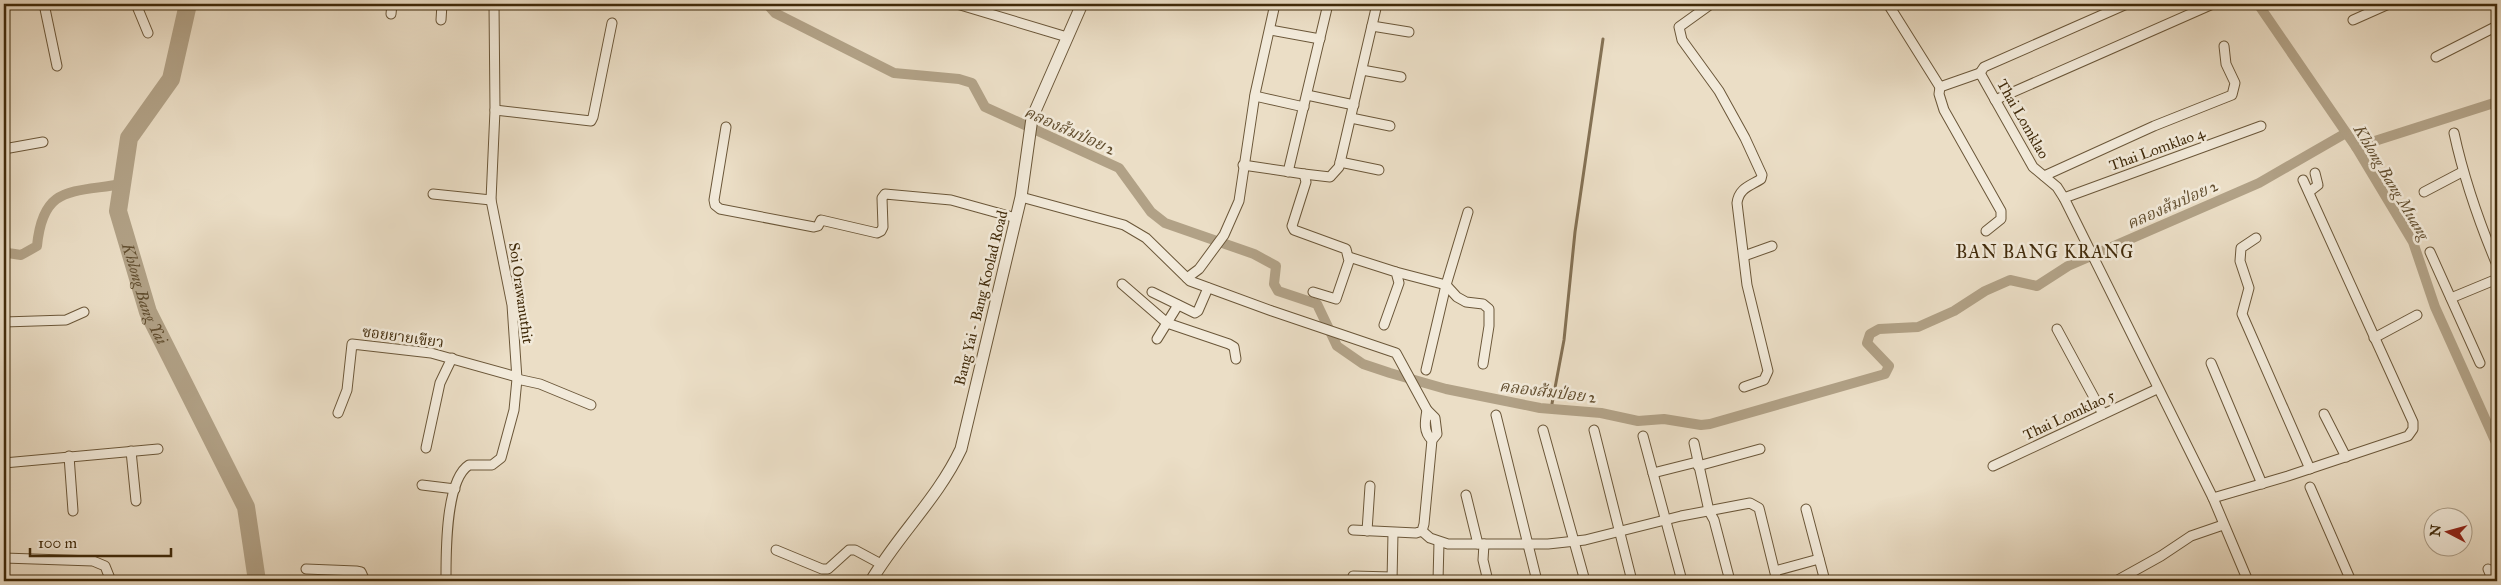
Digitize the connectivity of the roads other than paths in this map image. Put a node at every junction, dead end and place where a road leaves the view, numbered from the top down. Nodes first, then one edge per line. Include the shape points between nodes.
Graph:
1 (44, 4) edge
2 (136, 4) edge
3 (392, 4) edge
4 (442, 4) edge
5 (494, 4) edge
6 (957, 4) edge
7 (1082, 4) edge
8 (1275, 4) edge
9 (1328, 4) edge
10 (1377, 4) edge
11 (1711, 4) edge
12 (1888, 4) edge
13 (2127, 4) edge
14 (2213, 4) edge
15 (2389, 4) edge
16 (391, 14) dead end
17 (441, 20) dead end
18 (2353, 20) dead end
19 (612, 23) dead end
20 (1372, 26) junction
21 (2497, 26) edge
22 (1270, 30) junction
23 (1409, 32) dead end
24 (148, 33) dead end
25 (1067, 37) junction
26 (1320, 39) junction
27 (2224, 46) dead end
28 (2436, 57) dead end
29 (57, 66) dead end
30 (1362, 70) junction
31 (1980, 73) junction
32 (1401, 77) dead end
33 (1940, 87) junction
34 (1307, 95) junction
35 (1255, 96) junction
36 (1995, 100) junction
37 (1354, 105) junction
38 (1304, 107) junction
39 (495, 110) junction
40 (1351, 118) junction
41 (1390, 126) dead end
42 (2261, 126) dead end
43 (726, 127) dead end
44 (2454, 133) dead end
45 (43, 142) dead end
46 (4, 149) edge
47 (1340, 162) junction
48 (1243, 165) junction
49 (1379, 170) dead end
50 (1288, 172) junction
51 (2462, 172) junction
52 (2315, 173) dead end
53 (1304, 174) junction
54 (2044, 176) junction
55 (2303, 180) dead end
56 (2309, 192) junction
57 (2424, 192) dead end
58 (433, 194) dead end
59 (1021, 197) junction
60 (2064, 198) junction
61 (491, 200) junction
62 (1468, 212) dead end
63 (1016, 218) junction
64 (1986, 231) dead end
65 (2256, 238) dead end
66 (1772, 246) dead end
67 (2430, 252) dead end
68 (1744, 256) junction
69 (1349, 257) junction
70 (2497, 265) edge
71 (1396, 272) junction
72 (1188, 278) junction
73 (2497, 279) edge
74 (1122, 284) dead end
75 (1446, 285) junction
76 (1208, 288) junction
77 (1152, 292) dead end
78 (1313, 292) dead end
79 (2451, 298) junction
80 (1178, 305) junction
81 (84, 312) dead end
82 (2417, 315) dead end
83 (4, 322) edge
84 (1167, 323) junction
85 (1384, 325) dead end
86 (2057, 329) dead end
87 (2374, 338) junction
88 (1157, 339) dead end
89 (452, 358) junction
90 (1236, 359) dead end
91 (2480, 362) dead end
92 (2211, 363) dead end
93 (1484, 364) dead end
94 (1426, 370) dead end
95 (517, 378) junction
96 (1744, 386) dead end
97 (2157, 389) junction
98 (591, 405) dead end
99 (338, 413) dead end
100 (2103, 414) junction
101 (2324, 414) dead end
102 (1496, 415) dead end
103 (1543, 430) dead end
104 (1594, 430) dead end
105 (1642, 436) dead end
106 (1694, 444) dead end
107 (426, 448) dead end
108 (158, 449) dead end
109 (1760, 449) dead end
110 (131, 451) junction
111 (69, 456) junction
112 (2346, 457) junction
113 (4, 463) edge
114 (1697, 464) junction
115 (1993, 466) dead end
116 (2310, 469) junction
117 (1653, 473) junction
118 (2262, 484) junction
119 (422, 485) dead end
120 (1370, 486) dead end
121 (2310, 487) dead end
122 (455, 489) junction
123 (1466, 495) dead end
124 (2212, 498) junction
125 (136, 501) dead end
126 (1806, 510) dead end
127 (73, 511) dead end
128 (1709, 511) junction
129 (1665, 520) junction
130 (2223, 525) junction
131 (1353, 530) dead end
132 (1367, 531) junction
133 (1422, 531) junction
134 (1619, 531) junction
135 (1393, 533) junction
136 (1575, 541) junction
137 (1439, 542) junction
138 (1481, 544) junction
139 (1528, 544) junction
140 (776, 550) dead end
141 (4, 558) edge
142 (1819, 559) junction
143 (881, 564) junction
144 (306, 569) dead end
145 (2488, 570) dead end
146 (1775, 571) junction
147 (1353, 576) dead end
148 (1392, 579) edge
149 (111, 581) edge
150 (365, 581) edge
151 (446, 581) edge
152 (871, 581) edge
153 (1438, 581) edge
154 (1488, 581) edge
155 (1537, 581) edge
156 (1585, 581) edge
157 (1632, 581) edge
158 (1682, 581) edge
159 (1730, 581) edge
160 (1777, 581) edge
161 (1825, 581) edge
162 (2116, 581) edge
163 (2248, 581) edge
164 (2351, 581) edge
165 (2493, 581) edge

1 - 29 street
2 - 24 street
3 - 16 street
4 - 17 street
5 - 39 street, Soi Orawanuthit
6 - 25 street
7 - 25 street, Bang Yai - Bang Koolad Road
8 - 22 street
9 - 26 street
10 - 20 street
11 - 68 street via 1679,27 1679,32 1719,91 1761,170 1761,179 1738,195
12 - 33 street
13 - 31 street via 1984,67
14 - 36 street
15 - 18 street
19 - 39 street via 591,121
20 - 23 street
20 - 30 street
21 - 28 street
22 - 26 street
22 - 35 street
25 - 59 street, Bang Yai - Bang Koolad Road via 1032,118
26 - 34 street
27 - 54 street via 2226,64 2235,83 2232,95
30 - 32 street
30 - 37 street
31 - 33 street, Thai Lomklao
31 - 36 street, Thai Lomklao
33 - 64 street via 1944,110 2001,211 2001,220
34 - 37 street
34 - 38 street
35 - 38 street
35 - 48 street
36 - 54 street, Thai Lomklao via 2033,167
37 - 40 street
38 - 50 street
39 - 61 street, Soi Orawanuthit
40 - 41 street
40 - 47 street
42 - 60 street, Thai Lomklao 4
43 - 63 street via 714,200 720,209 814,227 821,220 876,233 883,227 884,194 951,200
44 - 51 street
45 - 46 street
47 - 49 street
47 - 53 street via 1337,172 1330,177
48 - 50 street
48 - 72 street via 1239,201 1224,235 1199,269
50 - 53 street
51 - 57 street
51 - 70 street
52 - 56 street via 2318,186
53 - 69 street via 1306,182 1292,226 1294,230 1346,249
54 - 60 street, Thai Lomklao
55 - 56 street
56 - 87 street
58 - 61 street
59 - 63 street, Bang Yai - Bang Koolad Road
59 - 72 street via 1124,225 1146,238
60 - 97 street, Thai Lomklao
61 - 95 street, Soi Orawanuthit via 512,305
62 - 75 street
63 - 143 street, Bang Yai - Bang Koolad Road via 961,449 948,475
65 - 116 street via 2242,248 2240,254 2249,288 2242,314
66 - 68 street
67 - 79 street
68 - 96 street via 1768,371 1764,380
69 - 71 street
69 - 78 street via 1336,299
71 - 75 street
71 - 85 street via 1399,283
72 - 76 street
73 - 79 street
74 - 84 street
75 - 93 street via 1457,297 1489,309 1490,326
75 - 94 street
76 - 80 street via 1195,313
76 - 133 street via 1396,353 1427,410 1435,418 1437,434 1432,440
77 - 80 street
79 - 91 street
80 - 84 street
81 - 83 street via 66,320
82 - 87 street
84 - 88 street
84 - 90 street via 1230,344 1234,347
86 - 100 street
87 - 112 street via 2413,422 2413,429 2408,436
89 - 95 street, ซอยยายเขียว
89 - 99 street, ซอยยายเขียว via 352,344 347,390
89 - 107 street via 440,383
92 - 118 street
95 - 98 street, ซอยยายเขียว
95 - 122 street, Soi Orawanuthit via 514,410 501,458 492,465 464,468
97 - 100 street, Thai Lomklao 5
97 - 124 street, Thai Lomklao
100 - 115 street, Thai Lomklao 5
101 - 112 street
102 - 139 street
103 - 136 street
104 - 134 street
105 - 117 street
106 - 114 street
108 - 110 street
109 - 114 street
110 - 111 street
110 - 125 street
111 - 113 street
111 - 127 street
112 - 116 street
114 - 117 street
114 - 128 street
116 - 118 street
117 - 129 street
118 - 124 street
119 - 122 street
120 - 132 street
121 - 164 street
122 - 151 street, Soi Orawanuthit via 446,555
123 - 138 street
124 - 130 street, Thai Lomklao
126 - 142 street
128 - 129 street
128 - 146 street via 1756,504
128 - 159 street
129 - 134 street
129 - 158 street
130 - 162 street via 2191,536
130 - 163 street, Thai Lomklao
131 - 132 street
132 - 135 street
133 - 135 street
133 - 137 street
134 - 136 street
134 - 157 street
135 - 148 street
136 - 139 street
136 - 156 street
137 - 138 street
137 - 153 street
138 - 139 street
138 - 154 street
139 - 155 street
140 - 143 street via 822,569 828,569 849,550
141 - 149 street via 93,561 105,566
142 - 146 street
142 - 161 street
143 - 152 street, Bang Yai - Bang Koolad Road
144 - 150 street via 361,572
145 - 165 street
146 - 160 street
147 - 148 street

